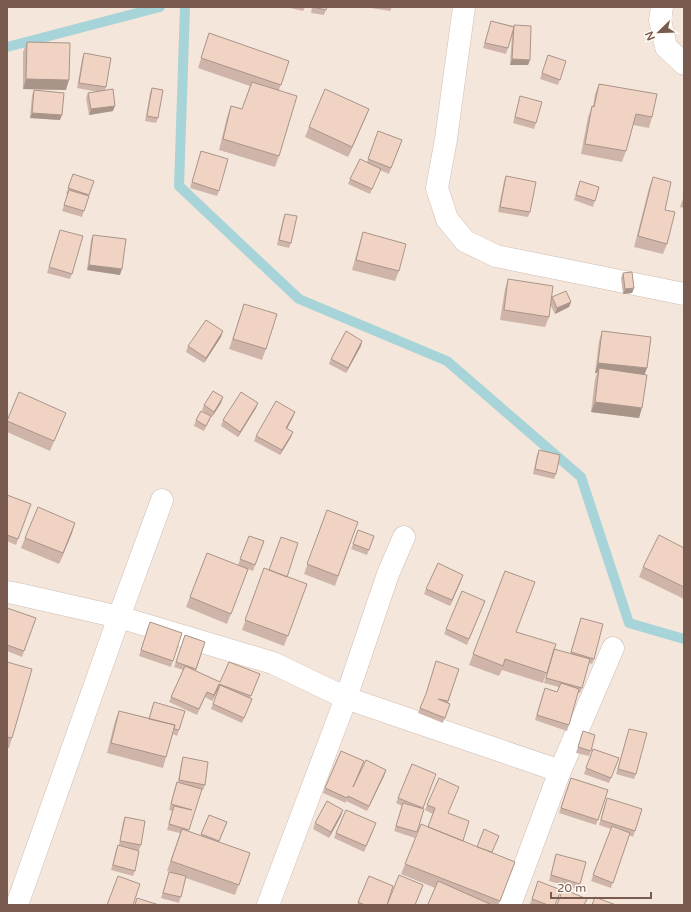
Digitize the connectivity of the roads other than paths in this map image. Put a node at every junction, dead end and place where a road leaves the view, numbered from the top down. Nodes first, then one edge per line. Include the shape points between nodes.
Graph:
1 (464, 7) edge
2 (662, 7) edge
3 (684, 64) edge
4 (684, 294) edge
5 (162, 500) dead end
6 (404, 536) dead end
7 (7, 592) edge
8 (119, 618) junction
9 (613, 648) dead end
10 (346, 698) junction
11 (560, 771) junction
12 (17, 905) edge
13 (268, 905) edge
14 (510, 905) edge

1 - 4 street via 437,188 447,219 465,241 496,256
2 - 3 street via 660,20 666,47
5 - 8 street
6 - 10 street via 388,574
7 - 8 street
8 - 10 street via 274,663
8 - 12 street
9 - 11 street
10 - 11 street
10 - 13 street
11 - 14 street

